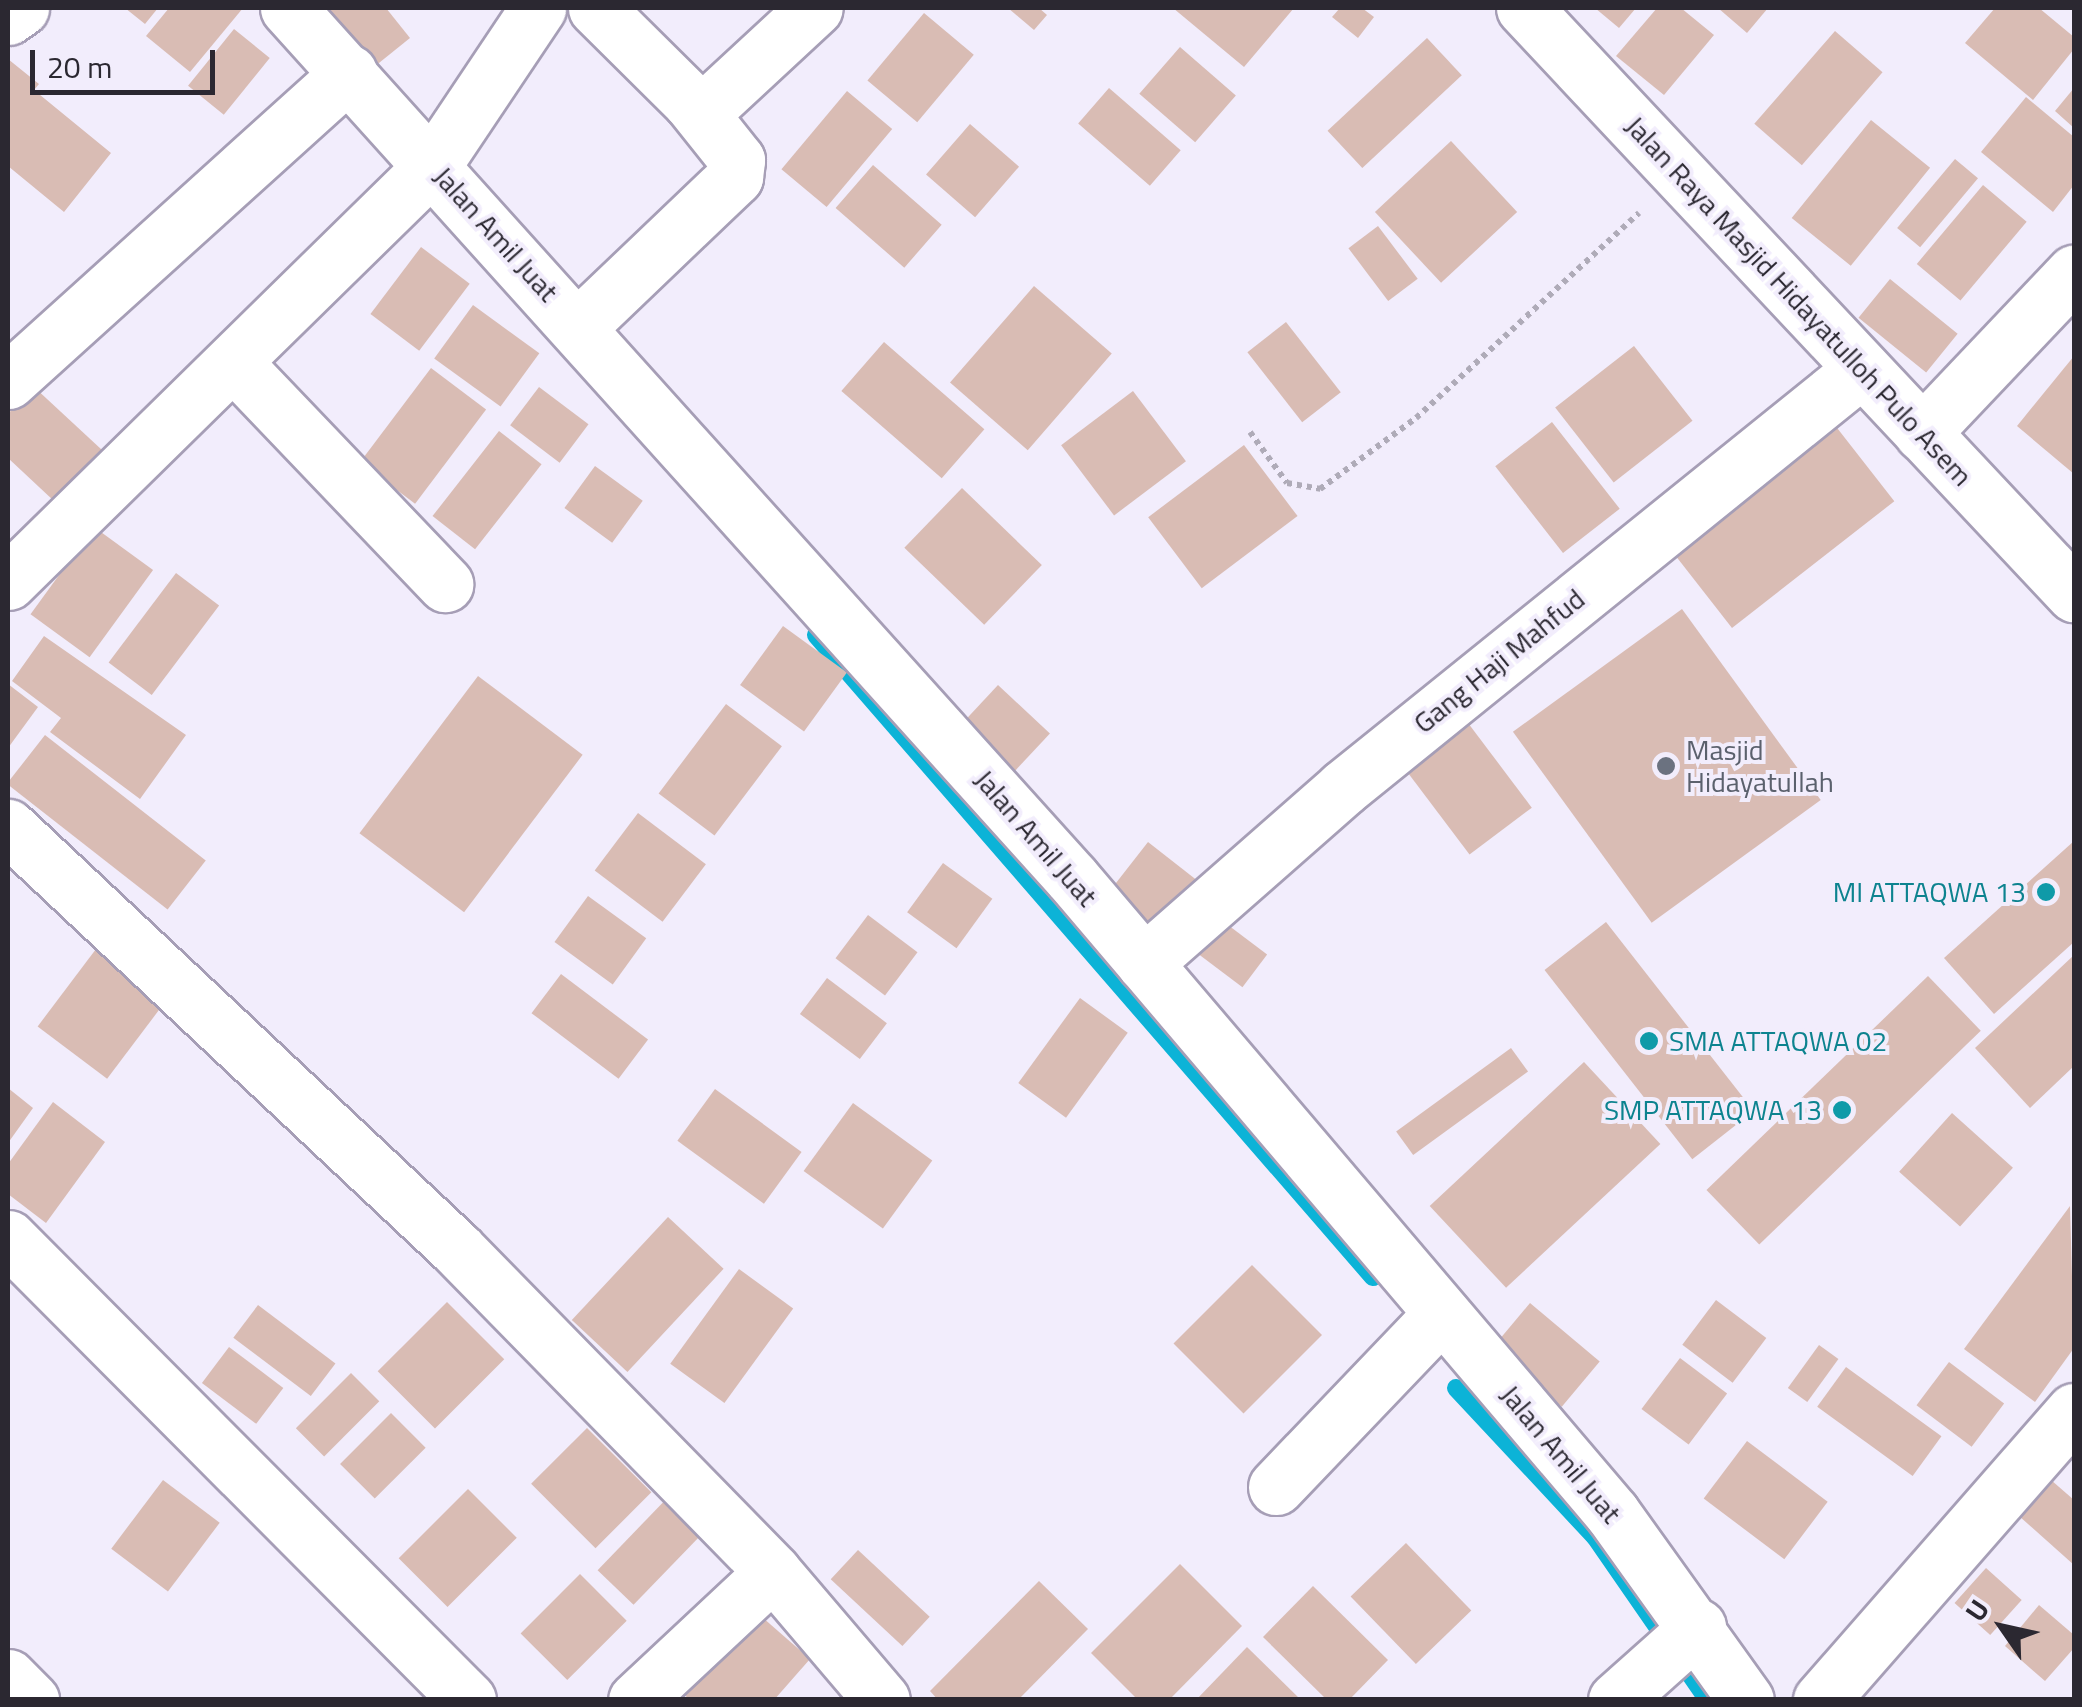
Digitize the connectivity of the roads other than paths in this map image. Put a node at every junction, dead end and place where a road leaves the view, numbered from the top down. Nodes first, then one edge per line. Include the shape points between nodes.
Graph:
1 (21, 8) edge
2 (288, 8) edge
3 (538, 8) edge
4 (596, 8) edge
5 (816, 8) edge
6 (1524, 8) edge
7 (8, 17) edge
8 (339, 83) junction
9 (690, 101) junction
10 (421, 176) junction
11 (2074, 273) edge
12 (579, 326) junction
13 (234, 363) junction
14 (1862, 369) junction
15 (8, 381) edge
16 (1922, 433) junction
17 (8, 582) edge
18 (446, 584) dead end
19 (2074, 594) edge
20 (8, 827) edge
21 (1144, 963) junction
22 (8, 1238) edge
23 (1442, 1313) junction
24 (2074, 1411) edge
25 (1276, 1487) dead end
26 (773, 1572) junction
27 (1690, 1634) junction
28 (8, 1676) edge
29 (1621, 1693) edge
30 (31, 1700) edge
31 (468, 1700) edge
32 (636, 1700) edge
33 (882, 1700) edge
34 (1746, 1700) edge
35 (1822, 1700) edge

1 - 7 street
2 - 8 street, Jalan Amil Juat
3 - 10 street
4 - 9 street
5 - 9 street via 728,92 709,106
6 - 14 street, Jalan Raya Masjid Hidayatulloh Pulo Asem
8 - 10 street, Jalan Amil Juat
8 - 15 street
9 - 12 street via 737,160 735,177
10 - 12 street, Jalan Amil Juat
10 - 13 street
11 - 16 street
12 - 21 street, Jalan Amil Juat
13 - 17 street
13 - 18 street
14 - 16 street, Jalan Raya Masjid Hidayatulloh Pulo Asem
14 - 21 street, Gang Haji Mahfud via 1343,788
16 - 19 street, Jalan Raya Masjid Hidayatulloh Pulo Asem
20 - 26 street via 457,1249
21 - 23 street, Jalan Amil Juat
22 - 31 street
23 - 25 street
23 - 27 street, Jalan Amil Juat via 1612,1514
24 - 35 street
26 - 32 street
26 - 33 street
27 - 29 street
27 - 34 street, Jalan Amil Juat
28 - 30 street

